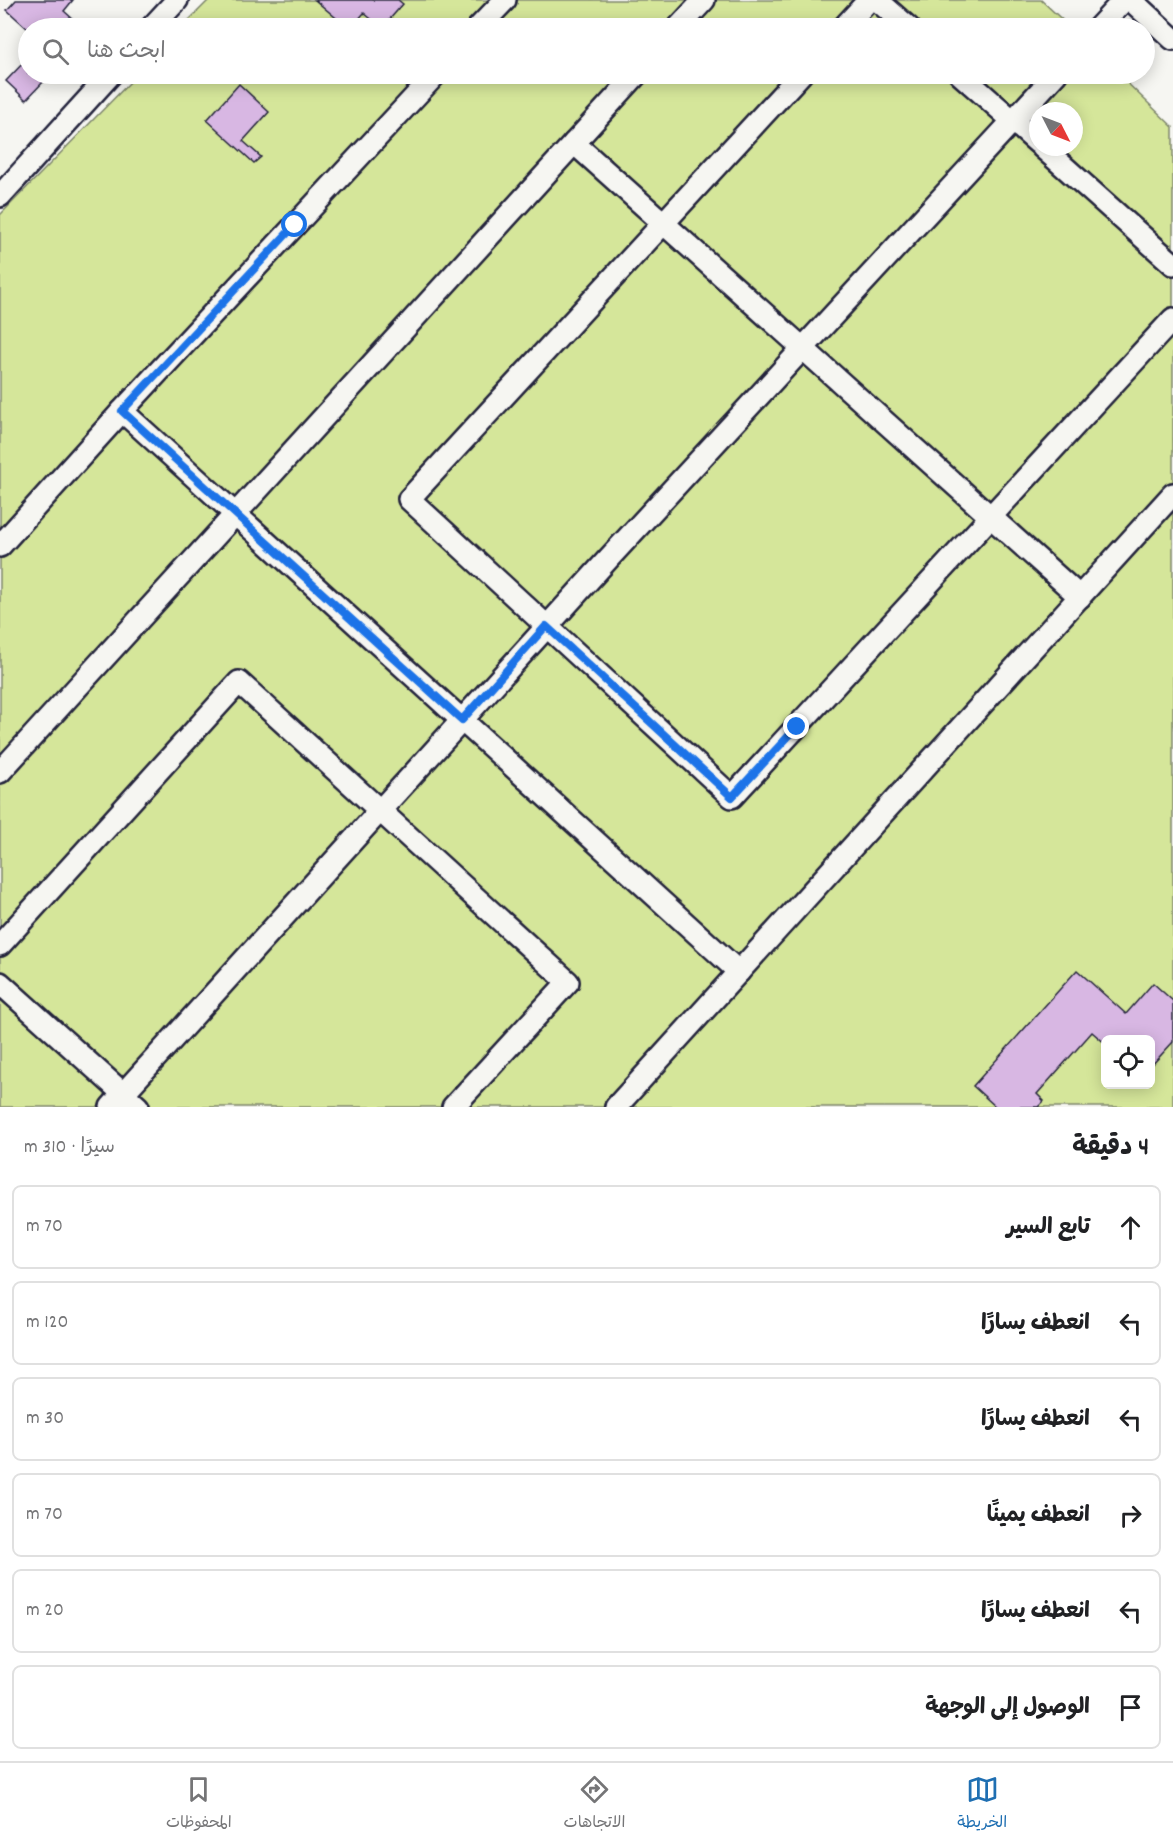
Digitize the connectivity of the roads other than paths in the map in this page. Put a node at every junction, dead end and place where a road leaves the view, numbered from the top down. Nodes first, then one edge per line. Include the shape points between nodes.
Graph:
1 (177, 0) edge
2 (704, 0) edge
3 (869, 0) edge
4 (877, 0) edge
5 (1124, 0) edge
6 (1131, 0) edge
7 (160, 18) edge
8 (687, 18) edge
9 (852, 18) edge
10 (898, 18) edge
11 (1107, 18) edge
12 (1150, 18) edge
13 (1155, 22) edge
14 (1173, 39) edge
15 (102, 84) edge
16 (427, 84) edge
17 (628, 84) edge
18 (792, 84) edge
19 (971, 84) edge
20 (1047, 84) edge
21 (1013, 121) junction
22 (1029, 135) edge
23 (574, 143) junction
24 (1052, 156) edge
25 (0, 196) edge
26 (663, 223) junction
27 (1173, 264) edge
28 (1173, 319) edge
29 (802, 348) junction
30 (122, 411) junction
31 (1173, 494) edge
32 (236, 514) junction
33 (991, 517) junction
34 (0, 546) edge
35 (1080, 597) junction
36 (546, 626) junction
37 (462, 720) junction
38 (0, 772) edge
39 (380, 810) junction
40 (0, 945) edge
41 (739, 972) junction
42 (0, 983) edge
43 (124, 1102) edge
44 (453, 1107) edge
45 (616, 1107) edge

1 - 7 street
2 - 8 street
3 - 9 street
4 - 10 street
5 - 11 street
6 - 12 street
13 - 14 street
15 - 25 street
16 - 30 street
17 - 23 street
18 - 26 street
19 - 21 street
20 - 21 street
21 - 22 street
21 - 29 street
23 - 26 street
23 - 32 street
24 - 27 street
26 - 29 street
26 - 36 street via 409,499
28 - 33 street
29 - 33 street
29 - 36 street
30 - 32 street
30 - 34 street
31 - 35 street
32 - 37 street
32 - 38 street
33 - 35 street
33 - 36 street via 732,797
35 - 41 street
36 - 37 street
37 - 39 street
37 - 41 street
39 - 40 street via 239,682
39 - 43 street
39 - 44 street via 568,982
41 - 45 street
42 - 43 street

